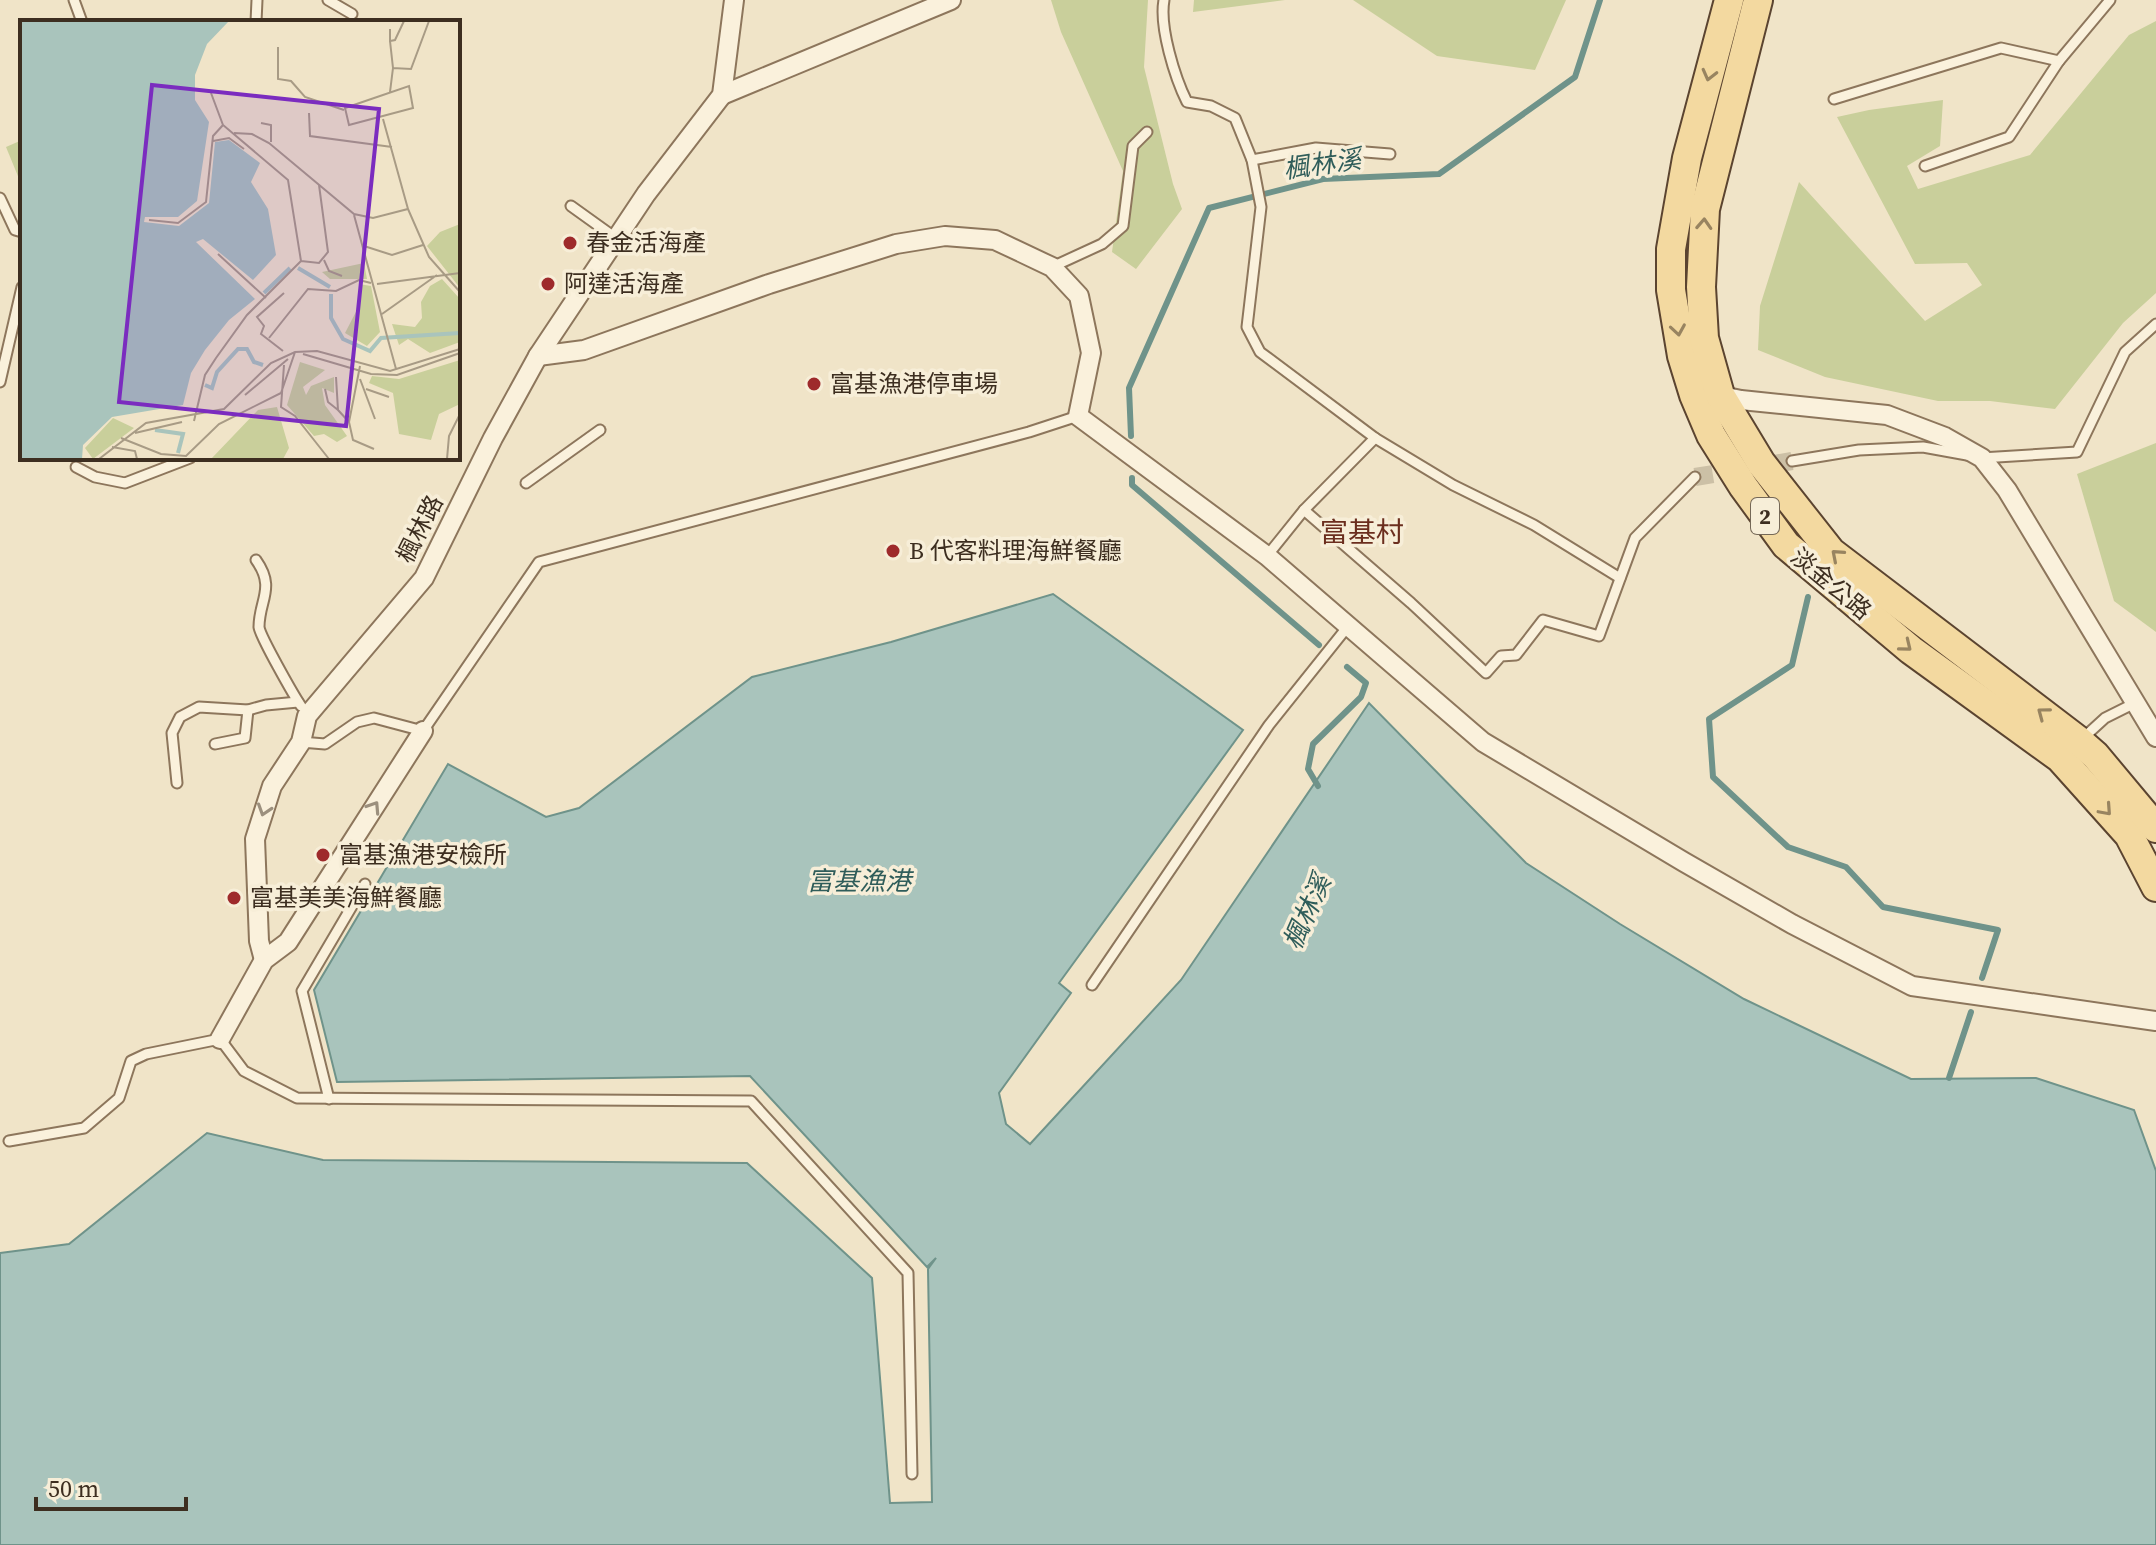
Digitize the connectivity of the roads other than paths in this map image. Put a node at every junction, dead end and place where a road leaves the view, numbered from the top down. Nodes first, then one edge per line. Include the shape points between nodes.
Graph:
1 (74, 0) edge
2 (257, 0) edge
3 (328, 0) edge
4 (734, 0) edge
5 (1164, 0) edge
6 (1729, 0) edge
7 (1758, 0) edge
8 (2110, 0) edge
9 (941, 2) edge
10 (352, 14) dead end
11 (81, 20) edge
12 (256, 20) edge
13 (2059, 61) junction
14 (722, 95) junction
15 (1834, 99) dead end
16 (1147, 132) dead end
17 (1390, 154) dead end
18 (1252, 160) junction
19 (1925, 166) dead end
20 (0, 198) edge
21 (571, 206) dead end
22 (20, 231) edge
23 (617, 239) junction
24 (1052, 267) junction
25 (20, 296) edge
26 (2156, 324) edge
27 (538, 356) junction
28 (0, 382) edge
29 (1707, 395) junction
30 (1078, 416) junction
31 (600, 430) dead end
32 (1375, 438) junction
33 (1982, 458) junction
34 (185, 460) edge
35 (1792, 461) tunnel mouth
36 (76, 467) dead end
37 (1695, 477) tunnel mouth
38 (526, 483) dead end
39 (1304, 510) junction
40 (1267, 556) junction
41 (256, 560) dead end
42 (1620, 578) junction
43 (1349, 625) junction
44 (2135, 703) junction
45 (302, 709) junction
46 (248, 710) junction
47 (423, 731) junction
48 (2156, 737) edge
49 (301, 742) junction
50 (215, 744) dead end
51 (2069, 750) junction
52 (177, 783) dead end
53 (2156, 828) edge
54 (365, 884) dead end
55 (2156, 887) edge
56 (264, 960) junction
57 (1092, 985) dead end
58 (2156, 1021) edge
59 (220, 1039) junction
60 (329, 1099) junction
61 (9, 1141) dead end
62 (912, 1474) dead end

1 - 11 lane
2 - 12 lane
3 - 10 lane
4 - 14 street
5 - 18 lane via 1176,81 1187,102 1235,118
6 -> 29 main road, 淡金公路 / 2 via 1687,158 1671,249 1671,290 1682,356
29 -> 7 main road, 淡金公路 / 2 via 1701,287 1705,209
8 - 13 lane
9 - 14 street
13 - 15 lane via 2001,48
13 - 19 lane via 2009,137
14 - 23 street, 楓林路
16 - 24 lane via 1133,146 1123,226 1102,244
17 - 18 lane via 1316,148
18 - 32 lane via 1261,207 1247,327 1260,352
20 - 22 lane
21 - 23 lane
23 - 27 street, 楓林路
24 - 27 street via 995,240 945,236 896,244 584,350
24 - 30 street via 1079,296 1091,353
25 - 28 lane
26 - 33 lane via 2125,352 2077,452
27 - 45 street, 楓林路 via 424,578
29 - 33 street via 1887,415
29 - 51 main road, 淡金公路 / 2 via 1831,552
30 - 40 street
30 - 47 lane via 539,562
31 - 38 lane
32 - 39 lane
32 - 42 lane
33 - 35 lane via 1923,447
33 - 44 street via 2007,490
34 - 36 lane via 125,483
37 - 42 lane via 1635,538
39 - 40 lane
39 - 42 lane via 1486,673 1501,656 1516,655 1543,620 1599,636
40 - 43 street
41 - 45 lane via 264,571 266,590 259,630
43 - 57 lane via 1269,725
43 - 58 street via 1483,742 1792,924 1912,986
44 - 48 street
44 - 51 lane via 2105,718
45 - 46 lane via 266,705
45 - 49 street, 楓林路
46 - 50 lane via 245,738
46 - 52 lane via 199,707 180,717 172,733
47 - 49 lane via 374,718 357,722 325,744
56 -> 47 street via 288,942
49 -> 56 street, 楓林路 via 272,786 255,839
51 - 53 main road, 淡金公路 / 2 via 2095,755
51 -> 55 main road, 淡金公路 / 2 via 2129,835
54 - 60 lane via 302,991
56 - 59 street
59 - 60 lane via 244,1071 297,1098
59 - 61 lane via 131,1061 119,1098 84,1128
60 - 62 lane via 751,1101 908,1273

